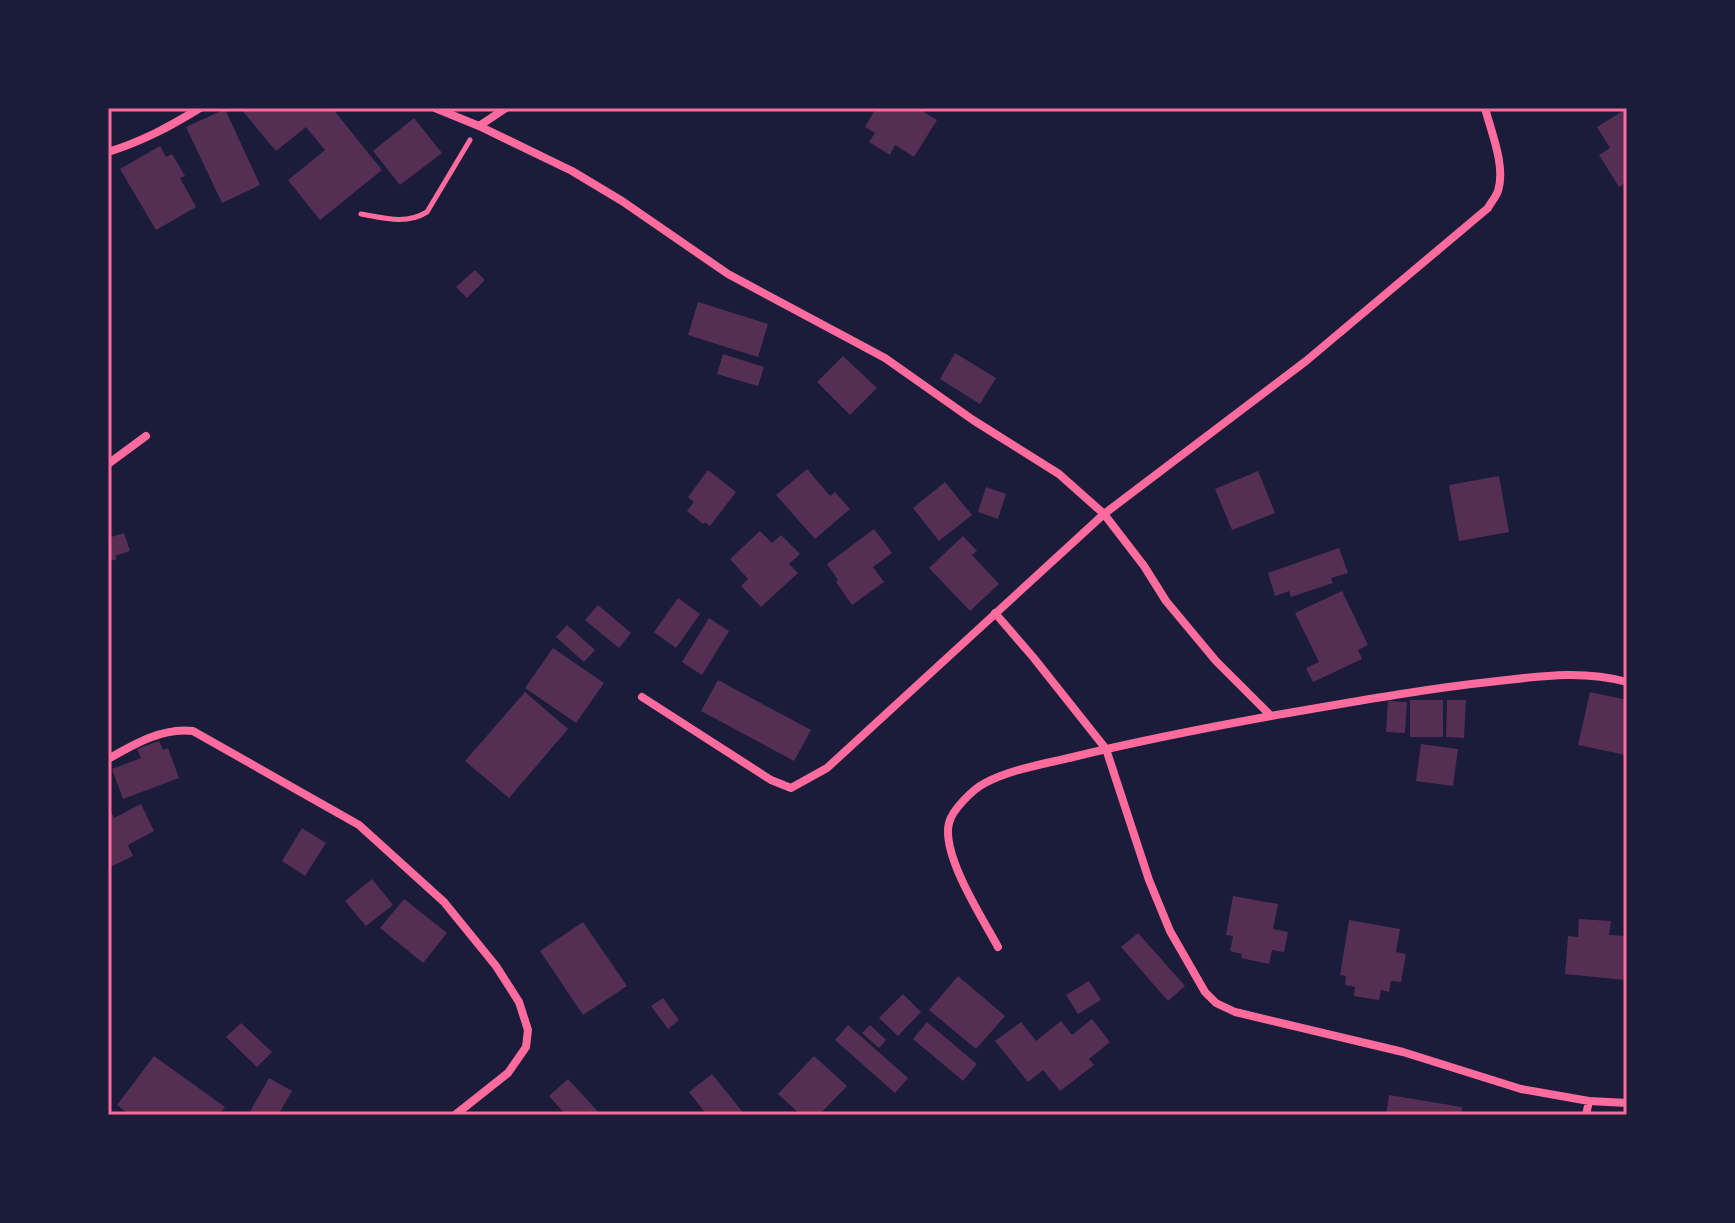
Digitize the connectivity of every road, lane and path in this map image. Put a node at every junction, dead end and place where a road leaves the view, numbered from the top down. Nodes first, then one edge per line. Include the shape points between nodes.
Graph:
1 (200, 108) edge
2 (435, 108) edge
3 (506, 108) edge
4 (1485, 108) edge
5 (479, 126) junction
6 (108, 152) edge
7 (361, 214) dead end
8 (146, 436) dead end
9 (108, 464) edge
10 (1104, 514) junction
11 (995, 613) junction
12 (1627, 682) edge
13 (642, 697) dead end
14 (1271, 716) junction
15 (1106, 749) junction
16 (108, 759) edge
17 (998, 947) dead end
18 (1589, 1101) junction
19 (1627, 1103) edge
20 (455, 1115) edge
21 (1586, 1115) edge

1 - 6 street via 166,129
2 - 5 street
3 - 5 street
4 - 10 street via 1499,177 1499,189 1488,208 1306,361
5 - 7 path via 427,212 404,220
5 - 10 street via 572,171 728,274 885,358 1059,474
8 - 9 street
10 - 11 street
10 - 14 street via 1176,613
11 - 13 street via 827,768 791,788
11 - 15 street
12 - 14 street via 1553,675
14 - 15 street
15 - 17 street via 985,783 968,795 949,823 949,847 961,881
15 - 18 street via 1170,931 1194,976 1216,1003 1521,1089
16 - 20 street via 167,732 193,731 359,825 444,902 496,966 519,1002 528,1030 526,1047 508,1073
18 - 19 street
18 - 21 street

